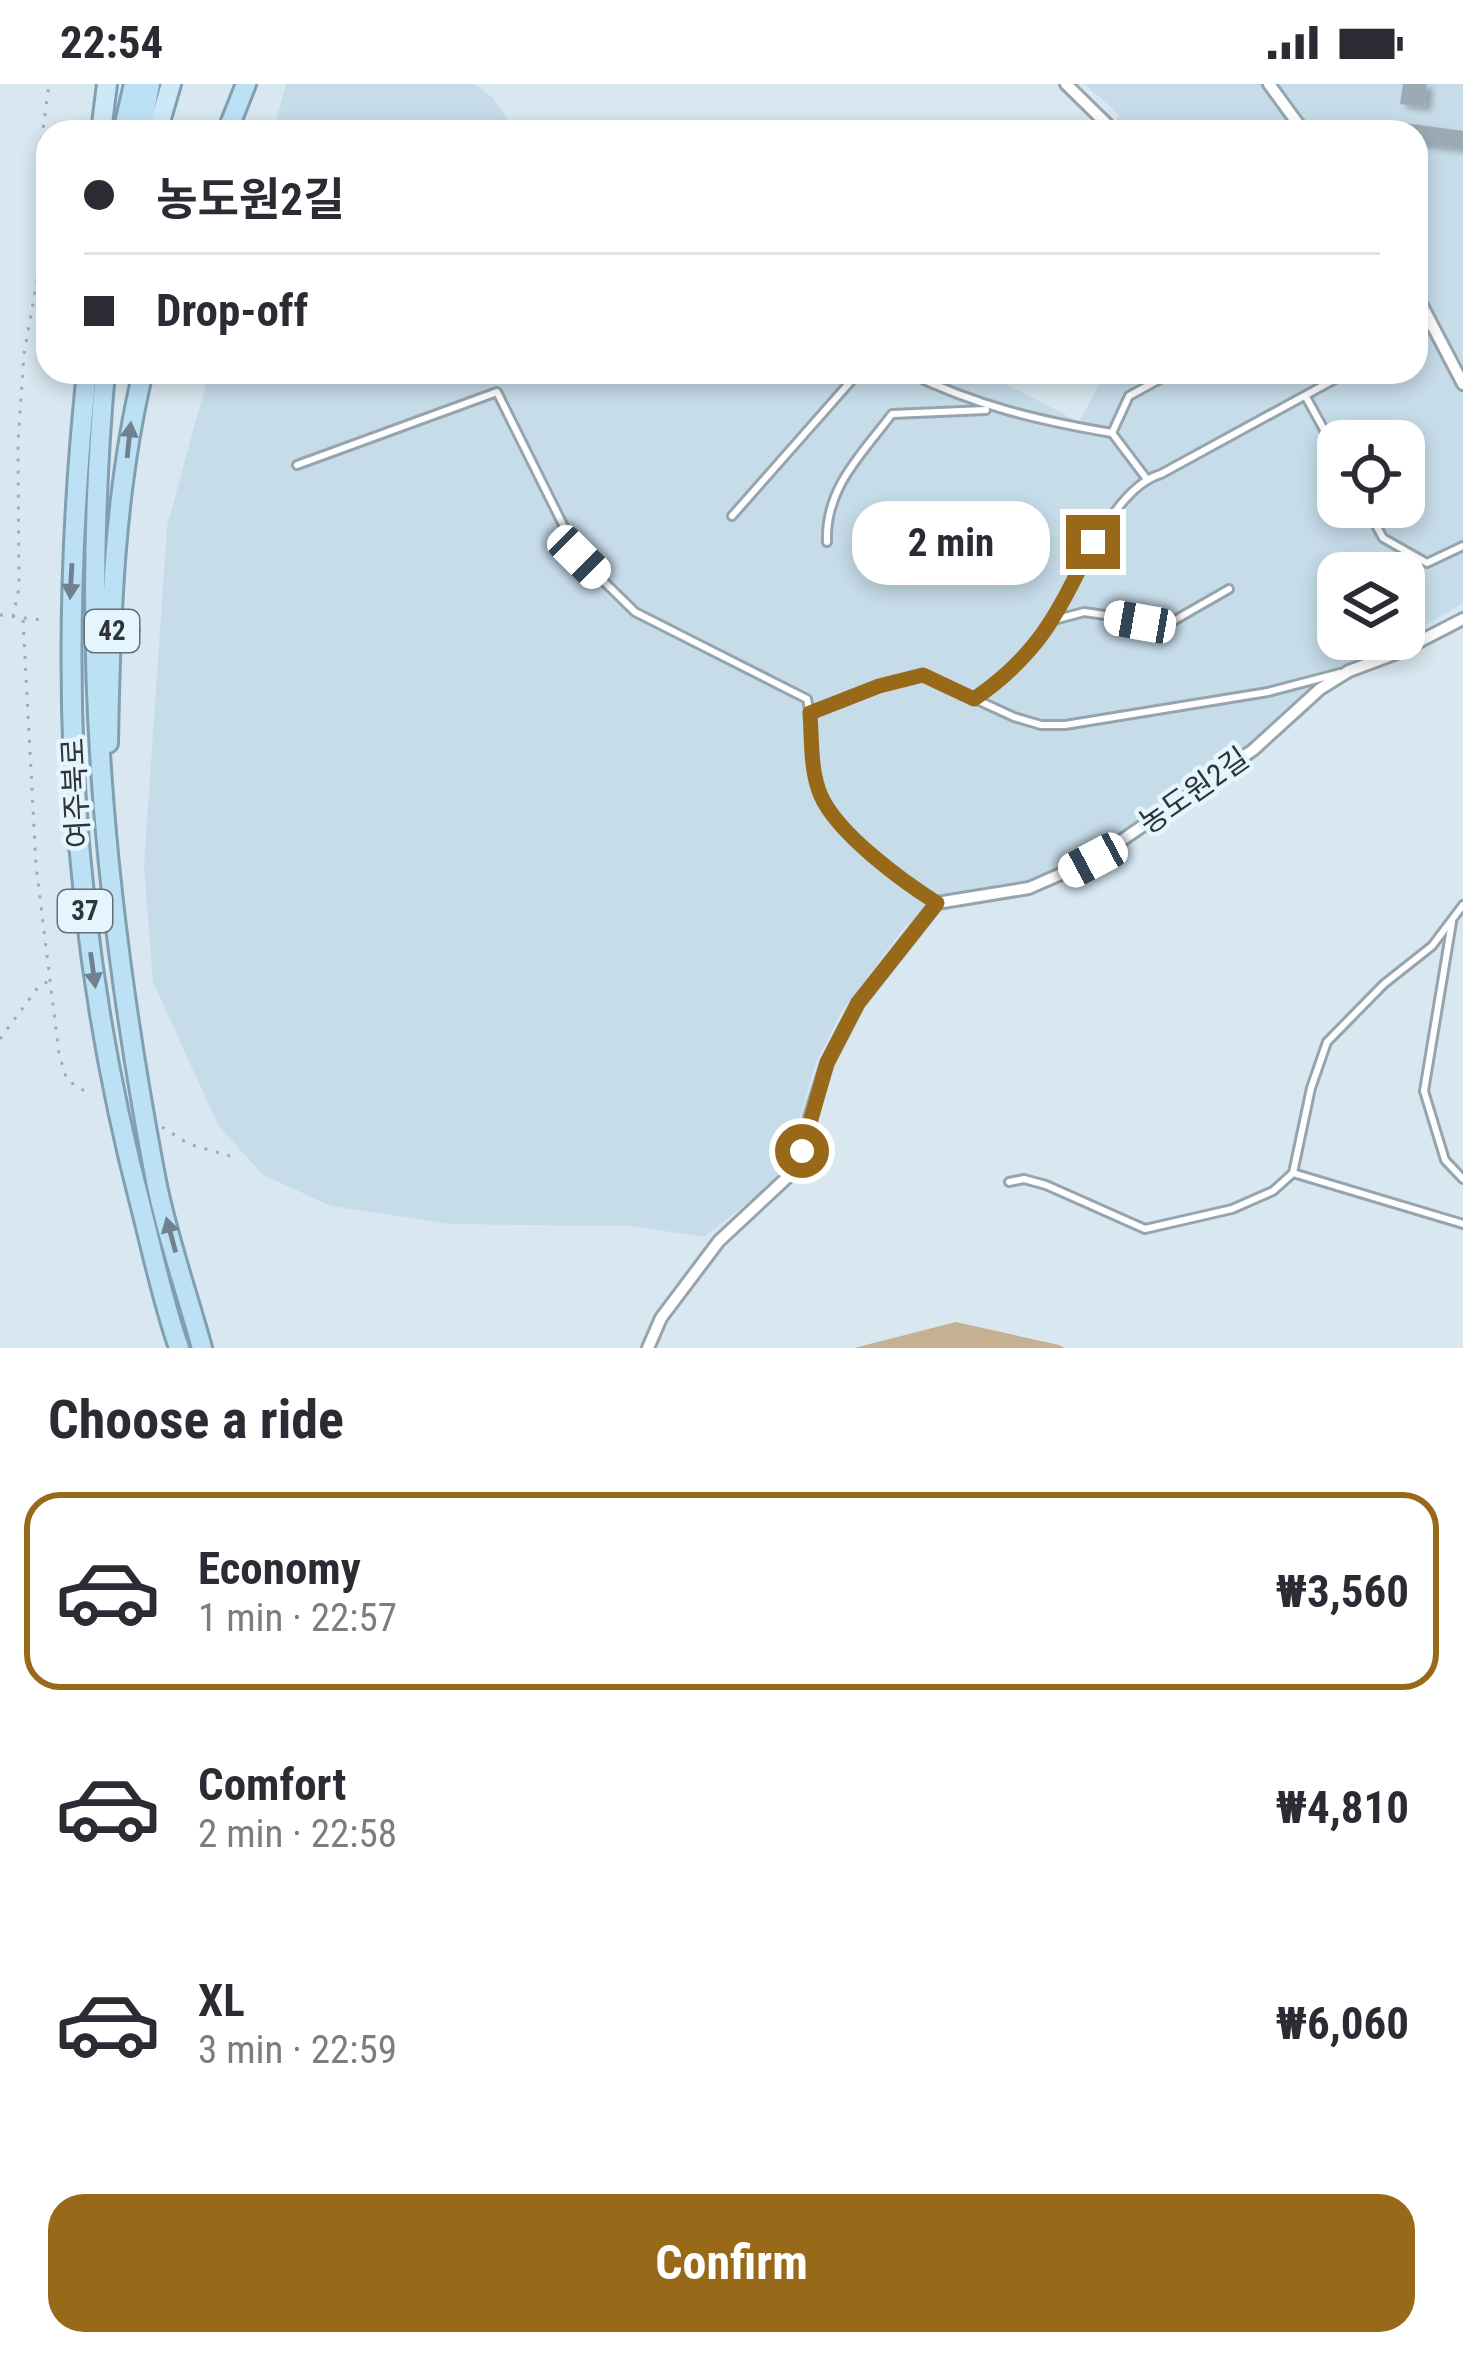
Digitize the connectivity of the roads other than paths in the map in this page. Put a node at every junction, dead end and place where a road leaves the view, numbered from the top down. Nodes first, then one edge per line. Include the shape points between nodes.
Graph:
1 (107, 84) edge
2 (134, 84) edge
3 (151, 84) edge
4 (171, 84) edge
5 (1066, 84) edge
6 (1269, 84) edge
7 (245, 85) edge
8 (102, 120) edge
9 (126, 120) edge
10 (143, 120) edge
11 (161, 120) edge
12 (232, 120) edge
13 (1103, 120) edge
14 (1295, 120) edge
15 (1428, 316) edge
16 (1432, 324) junction
17 (1428, 326) edge
18 (83, 384) edge
19 (104, 384) edge
20 (139, 384) edge
21 (848, 384) edge
22 (932, 384) edge
23 (1151, 384) edge
24 (1328, 384) edge
25 (1463, 384) edge
26 (1306, 397) junction
27 (996, 409) junction
28 (1319, 420) edge
29 (1112, 433) junction
30 (296, 465) dead end
31 (1146, 478) junction
32 (732, 516) dead end
33 (1378, 528) edge
34 (827, 542) dead end
35 (1463, 546) edge
36 (1229, 590) dead end
37 (1463, 619) edge
38 (1054, 620) junction
39 (1349, 671) junction
40 (974, 699) junction
41 (810, 713) junction
42 (111, 892) junction
43 (937, 903) junction
44 (1463, 905) edge
45 (1453, 919) junction
46 (1293, 1173) junction
47 (1463, 1179) edge
48 (1010, 1182) dead end
49 (1463, 1223) edge
50 (179, 1348) edge
51 (202, 1348) edge
52 (648, 1348) edge

1 - 8 main road
2 - 9 highway
3 - 10 highway
4 - 11 main road
5 - 13 street
6 - 14 street
7 - 12 highway
15 - 16 street
16 - 17 lane
16 - 25 street
18 -> 50 highway, 여주북로 / 37 via 69,622 74,820 125,1145
19 - 42 highway, 여주북로 / 37 via 93,632
42 -> 20 highway, 42 via 115,577
21 - 32 lane
22 - 27 lane
23 - 29 lane via 1129,396
24 - 26 lane
26 - 28 lane
26 - 31 lane
27 - 29 lane
27 - 34 lane via 892,414 835,489
29 - 31 lane
30 - 41 lane via 497,392 579,557 634,612 807,699
31 - 38 lane via 1093,542
33 - 35 lane via 1427,563
36 - 38 lane via 1168,624 1084,612
37 - 39 street, 농도원2길
38 - 40 lane via 1010,675
39 - 40 lane via 1065,725 1041,725
39 - 43 street, 농도원2길 via 1093,860 1029,888
40 - 41 lane via 923,675
41 - 43 lane via 822,800 902,881
51 -> 42 highway, 여주북로 / 37 via 157,1184
43 - 52 street via 858,1003 827,1063 793,1172 719,1241
44 - 45 lane
45 - 46 lane via 1327,1042
45 - 47 lane via 1424,1091 1445,1160
46 - 48 lane via 1232,1209 1145,1228 1046,1185
46 - 49 lane

